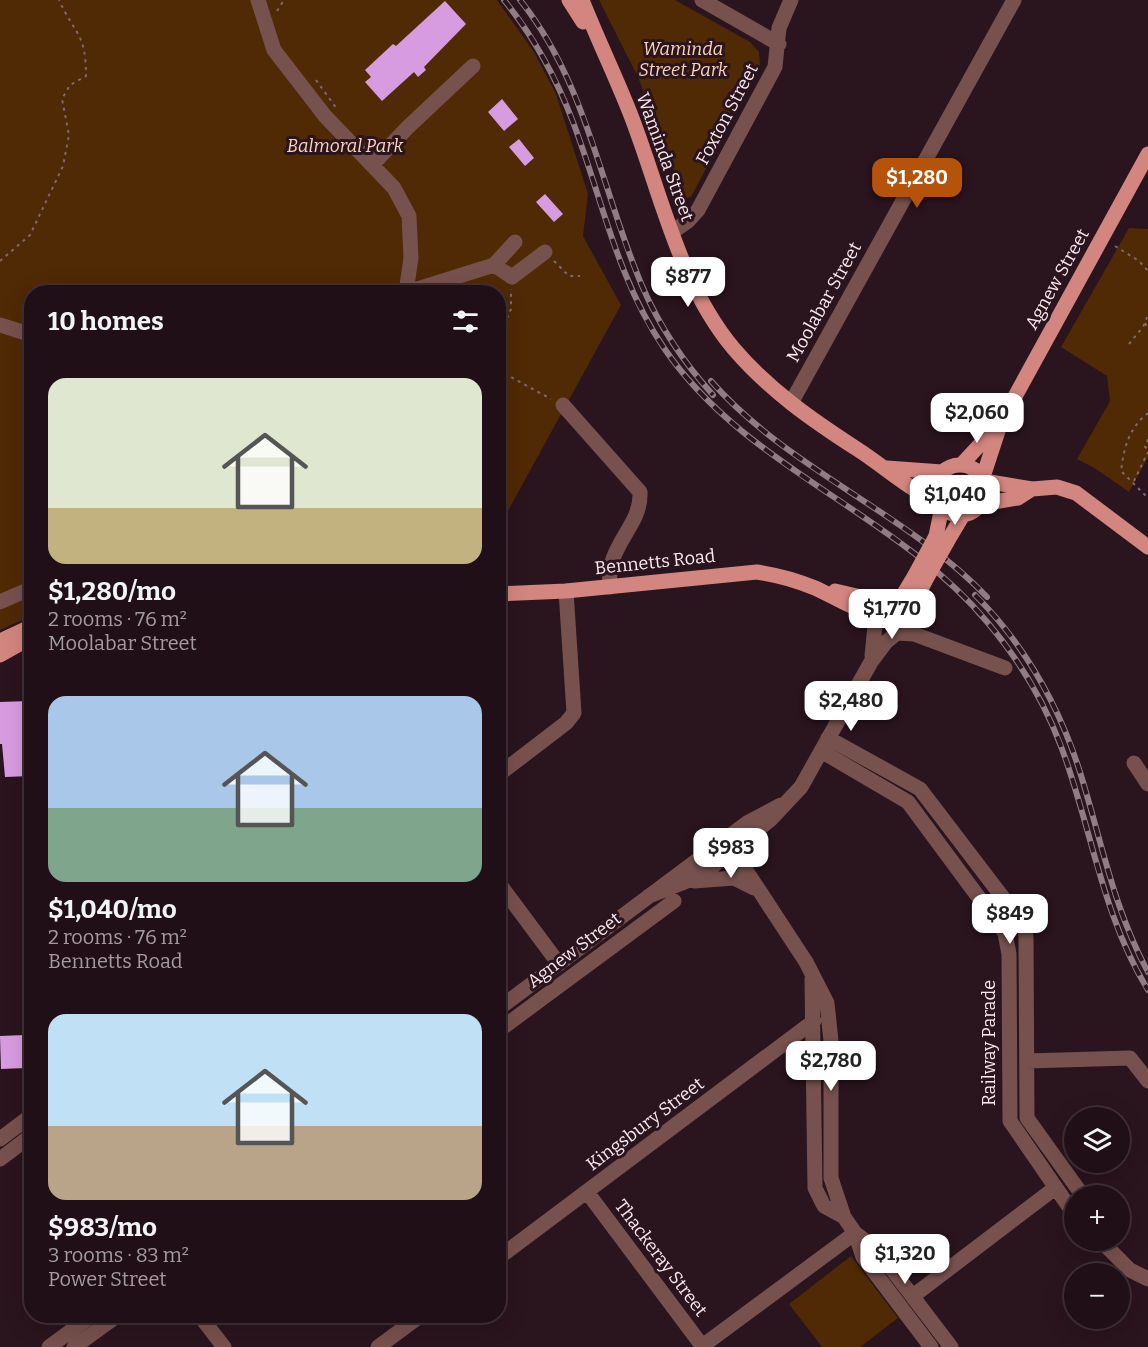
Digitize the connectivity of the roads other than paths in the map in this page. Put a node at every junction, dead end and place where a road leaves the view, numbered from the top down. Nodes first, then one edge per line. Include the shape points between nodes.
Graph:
1 (258, 0) edge
2 (569, 0) edge
3 (582, 0) edge
4 (702, 0) edge
5 (790, 0) edge
6 (1014, 0) edge
7 (778, 44) junction
8 (605, 58) junction
9 (473, 66) dead end
10 (1148, 154) edge
11 (373, 164) junction
12 (672, 232) junction
13 (515, 242) dead end
14 (545, 252) road end
15 (494, 265) junction
16 (408, 285) edge
17 (444, 285) edge
18 (0, 325) edge
19 (24, 332) edge
20 (791, 403) junction
21 (563, 405) road end
22 (1001, 422) junction
23 (962, 464) junction
24 (887, 468) junction
25 (942, 472) junction
26 (984, 479) junction
27 (1032, 489) junction
28 (939, 503) junction
29 (981, 504) junction
30 (963, 515) junction
31 (941, 539) junction
32 (1148, 547) edge
33 (920, 578) junction
34 (610, 587) junction
35 (814, 588) junction
36 (566, 591) junction
37 (24, 592) edge
38 (506, 594) edge
39 (0, 602) edge
40 (876, 615) junction
41 (24, 630) edge
42 (0, 641) edge
43 (24, 642) edge
44 (0, 655) edge
45 (871, 662) junction
46 (1005, 668) dead end
47 (825, 745) junction
48 (1134, 763) dead end
49 (860, 764) junction
50 (506, 769) edge
51 (1148, 784) edge
52 (786, 803) junction
53 (734, 852) junction
54 (682, 883) junction
55 (757, 890) junction
56 (506, 893) edge
57 (649, 896) junction
58 (674, 901) dead end
59 (559, 964) junction
60 (812, 972) junction
61 (506, 1003) edge
62 (814, 1021) junction
63 (506, 1025) edge
64 (1027, 1061) junction
65 (1148, 1081) edge
66 (24, 1121) edge
67 (0, 1139) edge
68 (24, 1141) edge
69 (0, 1159) edge
70 (1075, 1185) edge
71 (1055, 1188) junction
72 (587, 1192) junction
73 (1064, 1200) edge
74 (844, 1218) junction
75 (855, 1233) junction
76 (1113, 1251) edge
77 (506, 1252) edge
78 (1146, 1274) edge
79 (913, 1296) junction
80 (82, 1323) edge
81 (108, 1323) edge
82 (205, 1323) edge
83 (411, 1323) edge
84 (49, 1347) edge
85 (75, 1347) edge
86 (224, 1347) edge
87 (378, 1347) edge
88 (702, 1347) edge
89 (931, 1347) edge
90 (951, 1347) edge

1 - 11 street via 274,50 335,128
2 - 8 main road, Waminda Street
3 - 8 main road, Waminda Street
4 - 7 street
5 - 7 street, Foxton Street via 778,28
6 - 20 street, Moolabar Street
7 - 12 street, Foxton Street via 775,67 698,210
8 - 12 main road, Waminda Street via 630,112
9 - 11 street
10 - 22 main road, Agnew Street
11 - 16 street via 394,188 409,216
12 - 20 main road, Waminda Street via 684,265 733,347 759,377
13 - 15 street
14 - 15 street via 512,277
15 - 17 street
18 - 19 street
20 - 24 main road, Waminda Street
21 - 34 street via 640,492 637,512 611,560
22 - 23 main road, Agnew Street
22 - 26 main road, Agnew Street
23 - 25 main road
23 - 26 main road
24 - 25 main road, Waminda Street
24 - 28 main road, Waminda Street
25 - 28 main road via 935,485
26 - 27 main road
26 - 29 main road via 986,489
27 - 29 main road via 1018,498
27 - 32 main road via 1057,488 1076,493
28 - 30 main road via 955,515
28 - 31 main road, Bennetts Road
29 - 30 main road
30 - 31 main road, Bennetts Road
31 - 33 main road, Bennetts Road, bridge
33 - 35 main road, Bennetts Road via 903,595 885,604
33 - 40 main road, Bennetts Road via 904,615
34 - 35 main road, Bennetts Road via 757,572
34 - 36 main road, Bennetts Road
35 - 40 main road, Bennetts Road
36 - 38 main road, Bennetts Road
36 - 50 street via 574,713
37 - 39 street
40 - 45 street, Agnew Street
41 - 42 main road
43 - 44 main road
45 - 46 street, Agnew Street via 887,640 901,632
45 - 47 street, Agnew Street
47 - 49 street, Railway Parade
47 - 52 street, Agnew Street via 800,789
48 - 51 street
49 - 64 street, Railway Parade via 923,792 1023,924
49 - 71 street, Railway Parade via 908,802 1005,933 1009,954 1009,1116 1014,1130
52 - 53 street, Agnew Street
52 - 57 street, Agnew Street via 756,817
53 - 54 street, Agnew Street via 702,875
53 - 55 street
54 - 55 street via 734,878
54 - 57 street, Agnew Street
55 - 60 street
56 - 59 street
57 - 59 street, Agnew Street
58 - 63 street, Agnew Street
59 - 61 street, Agnew Street
60 - 62 street
60 - 74 street via 829,1011 831,1174
62 - 72 street, Kingsbury Street
62 - 74 street via 815,1188 824,1206
64 - 65 street via 1130,1058
64 - 70 street, Railway Parade via 1028,1120
66 - 67 street
68 - 69 street
71 - 73 street, Railway Parade
71 - 79 street
72 - 77 street, Kingsbury Street
72 - 88 street, Thackeray Street
74 - 75 street
75 - 79 street via 875,1247
75 - 88 street
75 - 89 street via 863,1257
76 - 78 street via 1130,1270
79 - 90 street
80 - 84 street
81 - 85 street
82 - 86 street
83 - 87 street

